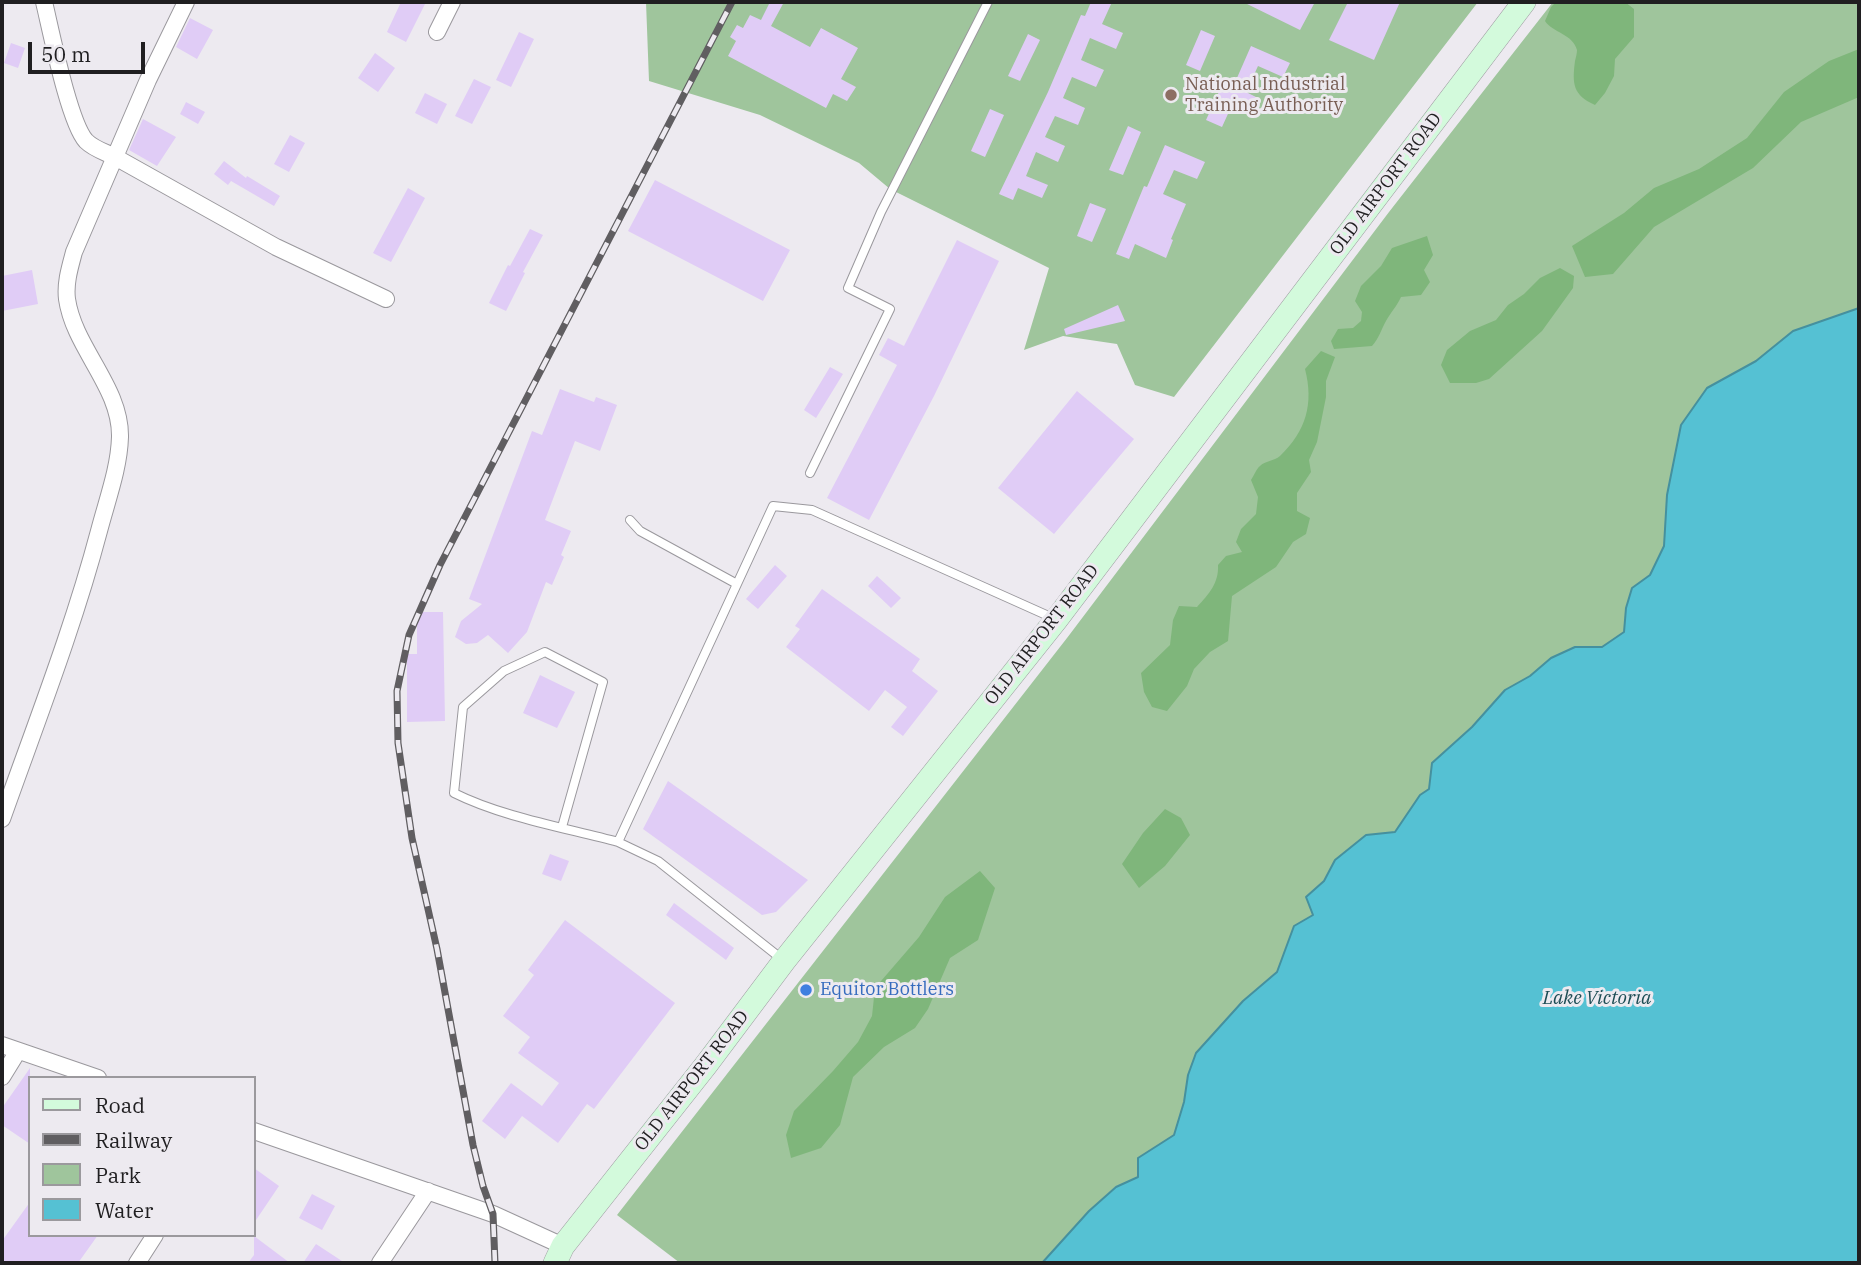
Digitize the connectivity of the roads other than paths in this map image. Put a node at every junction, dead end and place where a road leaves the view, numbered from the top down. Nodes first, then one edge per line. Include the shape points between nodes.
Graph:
1 (44, 2) edge
2 (187, 2) edge
3 (452, 2) edge
4 (988, 2) edge
5 (1524, 2) edge
6 (437, 32) dead end
7 (115, 157) junction
8 (386, 299) dead end
9 (810, 473) dead end
10 (629, 520) dead end
11 (737, 584) junction
12 (1056, 620) junction
13 (2, 819) edge
14 (562, 827) junction
15 (618, 842) junction
16 (784, 961) junction
17 (2, 1045) edge
18 (18, 1051) junction
19 (92, 1076) edge
20 (2, 1077) edge
21 (256, 1131) edge
22 (428, 1191) junction
23 (154, 1237) edge
24 (559, 1255) edge
25 (137, 1263) edge
26 (380, 1263) edge

1 - 7 street via 67,94 84,139
2 - 7 street
3 - 6 street
4 - 9 lane via 881,212 848,288 890,309
5 - 12 main road, OLD AIRPORT ROAD
7 - 8 street via 276,247
7 - 13 street via 74,251 67,298 117,412 117,466 85,585
10 - 11 lane via 640,531
11 - 12 lane via 773,506 812,510
11 - 15 lane
12 - 16 main road, OLD AIRPORT ROAD
14 - 14 lane via 454,793 463,707 504,671 545,652 603,682
14 - 15 lane
15 - 16 lane via 658,861
16 - 24 main road, OLD AIRPORT ROAD
17 - 18 street
18 - 19 street
18 - 20 street
21 - 22 street
22 - 24 street via 493,1214
22 - 26 street
23 - 25 street

